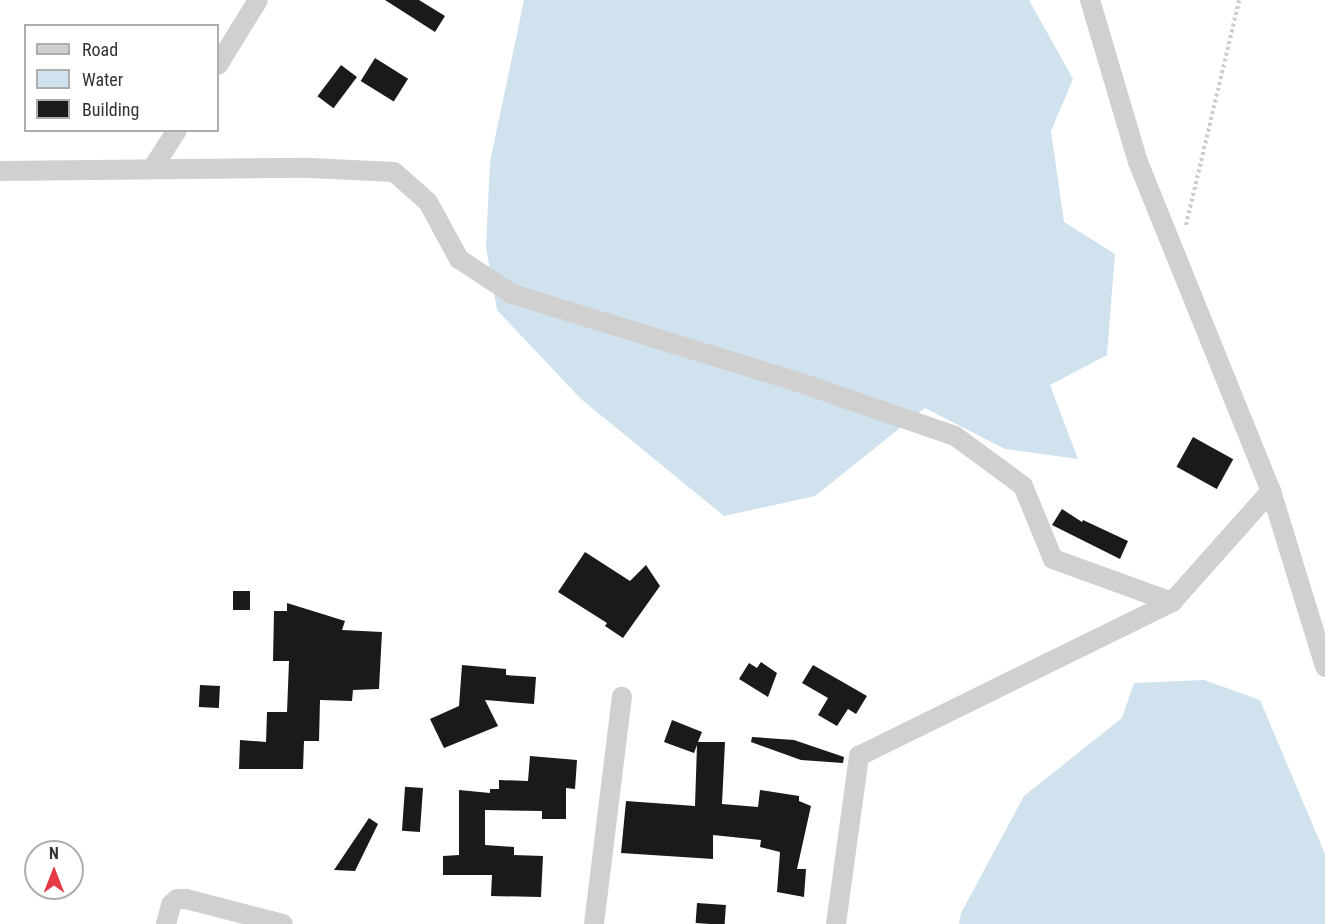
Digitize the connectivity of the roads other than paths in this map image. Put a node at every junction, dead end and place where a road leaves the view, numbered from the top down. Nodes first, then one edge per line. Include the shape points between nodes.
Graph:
1 (258, 0) edge
2 (1090, 0) edge
3 (219, 63) edge
4 (176, 132) edge
5 (152, 169) junction
6 (0, 171) edge
7 (1271, 491) junction
8 (1172, 602) junction
9 (1325, 667) edge
10 (622, 698) dead end
11 (166, 924) edge
12 (282, 924) edge
13 (594, 924) edge
14 (836, 924) edge

1 - 3 street
2 - 7 street via 1138,162
4 - 5 street
5 - 6 street
5 - 8 street via 394,172 428,202 459,259 512,294 801,382 955,436 1023,486 1053,559
7 - 8 street
7 - 9 street
8 - 14 street via 859,756
10 - 13 street
11 - 12 street via 171,905 177,899 186,899

